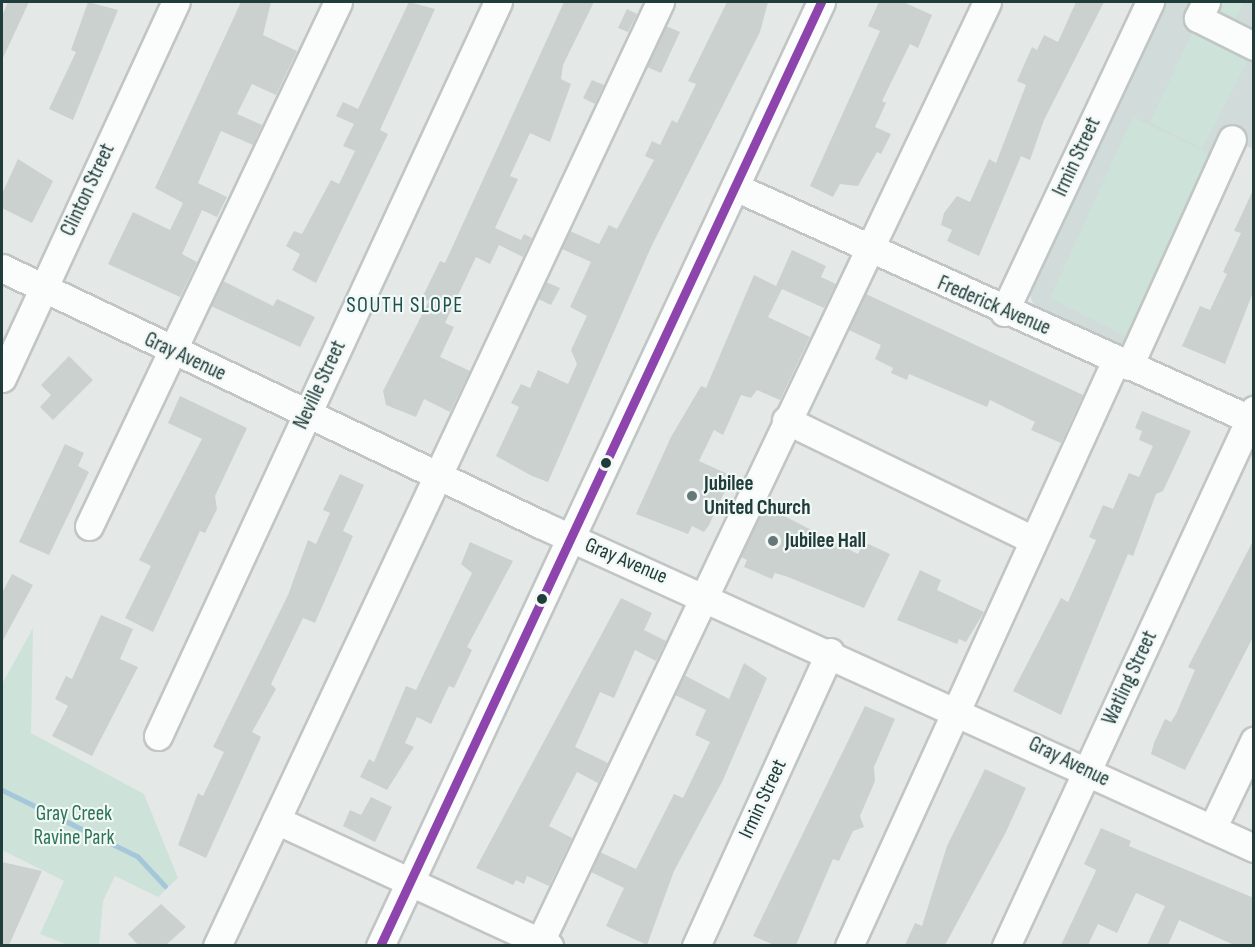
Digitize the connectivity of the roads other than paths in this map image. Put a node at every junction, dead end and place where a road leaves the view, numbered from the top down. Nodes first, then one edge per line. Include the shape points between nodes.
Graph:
1 (176, 2) edge
2 (338, 2) edge
3 (498, 2) edge
4 (660, 2) edge
5 (821, 2) edge
6 (987, 2) edge
7 (1150, 2) edge
8 (1206, 2) edge
9 (1254, 46) edge
10 (1232, 139) dead end
11 (735, 187) junction
12 (868, 250) junction
13 (2, 268) edge
14 (43, 287) junction
15 (1004, 312) junction
16 (172, 352) junction
17 (1122, 363) junction
18 (2, 378) edge
19 (307, 413) junction
20 (1252, 417) edge
21 (786, 420) junction
22 (439, 476) junction
23 (89, 526) dead end
24 (571, 537) junction
25 (1031, 539) junction
26 (703, 594) junction
27 (830, 652) junction
28 (955, 709) junction
29 (158, 736) dead end
30 (1254, 741) edge
31 (1087, 770) junction
32 (276, 820) junction
33 (1212, 829) junction
34 (1254, 848) edge
35 (409, 883) junction
36 (542, 944) edge
37 (217, 945) edge
38 (380, 945) edge
39 (696, 945) edge
40 (849, 945) edge
41 (1006, 945) edge

1 - 14 street, Clinton Street
2 - 16 street
3 - 19 street, Neville Street
4 - 22 street
5 - 11 street
6 - 12 street
7 - 15 street, Irmin Street
8 - 9 street via 1198,18
10 - 17 street
11 - 12 street, Frederick Avenue
11 - 24 street
12 - 15 street, Frederick Avenue
12 - 21 street
13 - 14 street, Gray Avenue
14 - 16 street, Gray Avenue
14 - 18 street, Clinton Street
15 - 17 street, Frederick Avenue
16 - 19 street, Gray Avenue
16 - 23 street
17 - 20 street, Frederick Avenue
17 - 25 street
19 - 22 street, Gray Avenue
19 - 29 street, Neville Street
20 - 31 street, Watling Street
21 - 25 street
21 - 26 street
22 - 24 street, Gray Avenue
22 - 32 street
24 - 26 street, Gray Avenue
24 - 35 street
25 - 28 street
26 - 27 street, Gray Avenue
26 - 36 street
27 - 28 street, Gray Avenue
27 - 39 street, Irmin Street
28 - 31 street, Gray Avenue
28 - 40 street
30 - 33 street
31 - 33 street, Gray Avenue
31 - 41 street, Watling Street
32 - 35 street
32 - 37 street
33 - 34 street, Gray Avenue
35 - 36 street
35 - 38 street

